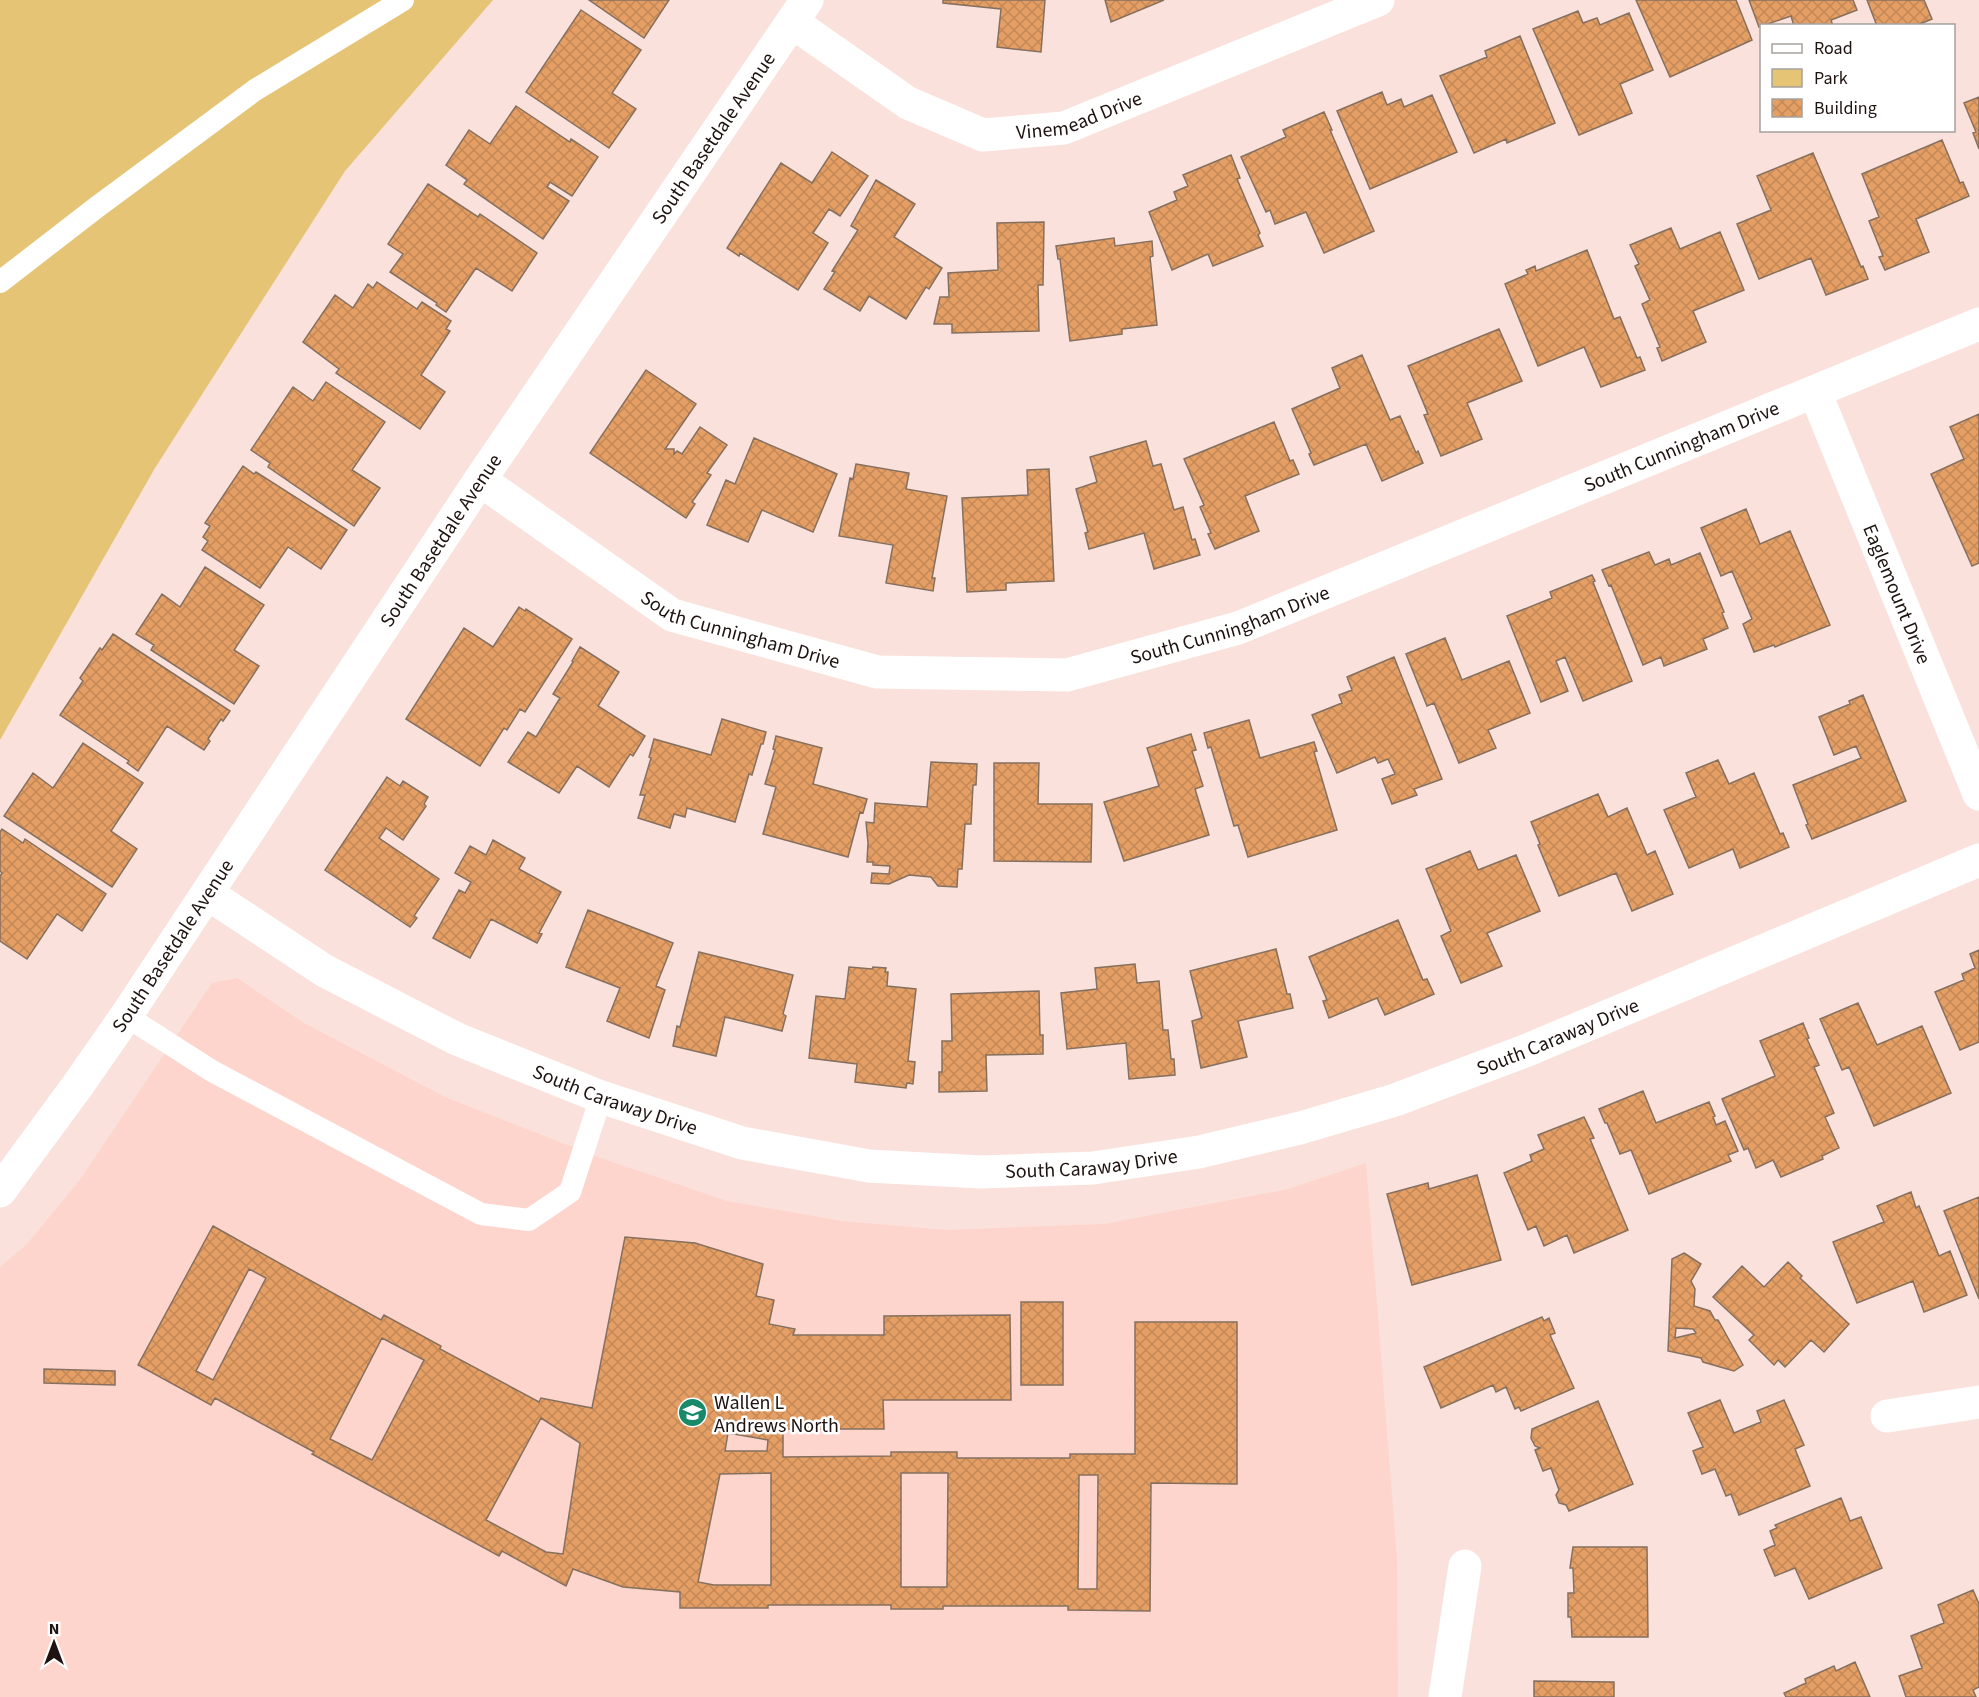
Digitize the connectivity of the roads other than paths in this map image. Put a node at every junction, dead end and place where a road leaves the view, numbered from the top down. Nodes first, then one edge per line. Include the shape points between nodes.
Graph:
1 (403, 0) edge
2 (1378, 0) edge
3 (800, 11) edge
4 (0, 282) edge
5 (1979, 324) edge
6 (1815, 392) junction
7 (480, 480) junction
8 (1979, 794) edge
9 (1979, 860) edge
10 (208, 894) junction
11 (126, 1016) junction
12 (601, 1097) junction
13 (0, 1191) edge
14 (1979, 1402) edge
15 (1887, 1416) dead end
16 (1465, 1566) dead end
17 (1445, 1697) edge

1 - 4 lane via 255,90
2 - 3 street, Vinemead Drive via 1064,128 983,135 908,103
3 - 7 street, South Basetdale Avenue
5 - 6 street, South Cunningham Drive
6 - 7 street, South Cunningham Drive via 1238,628 1067,675 878,672 672,615
6 - 8 street, Eaglemount Drive
7 - 10 street, South Basetdale Avenue
9 - 12 street, South Caraway Drive via 1525,1051 1395,1100 1199,1152 1093,1168 981,1172 869,1166 742,1143
10 - 11 street, South Basetdale Avenue
10 - 12 street, South Caraway Drive via 325,971 457,1040
11 - 12 lane via 212,1071 481,1214 529,1220 570,1192
11 - 13 street, South Basetdale Avenue
14 - 15 street
16 - 17 street

